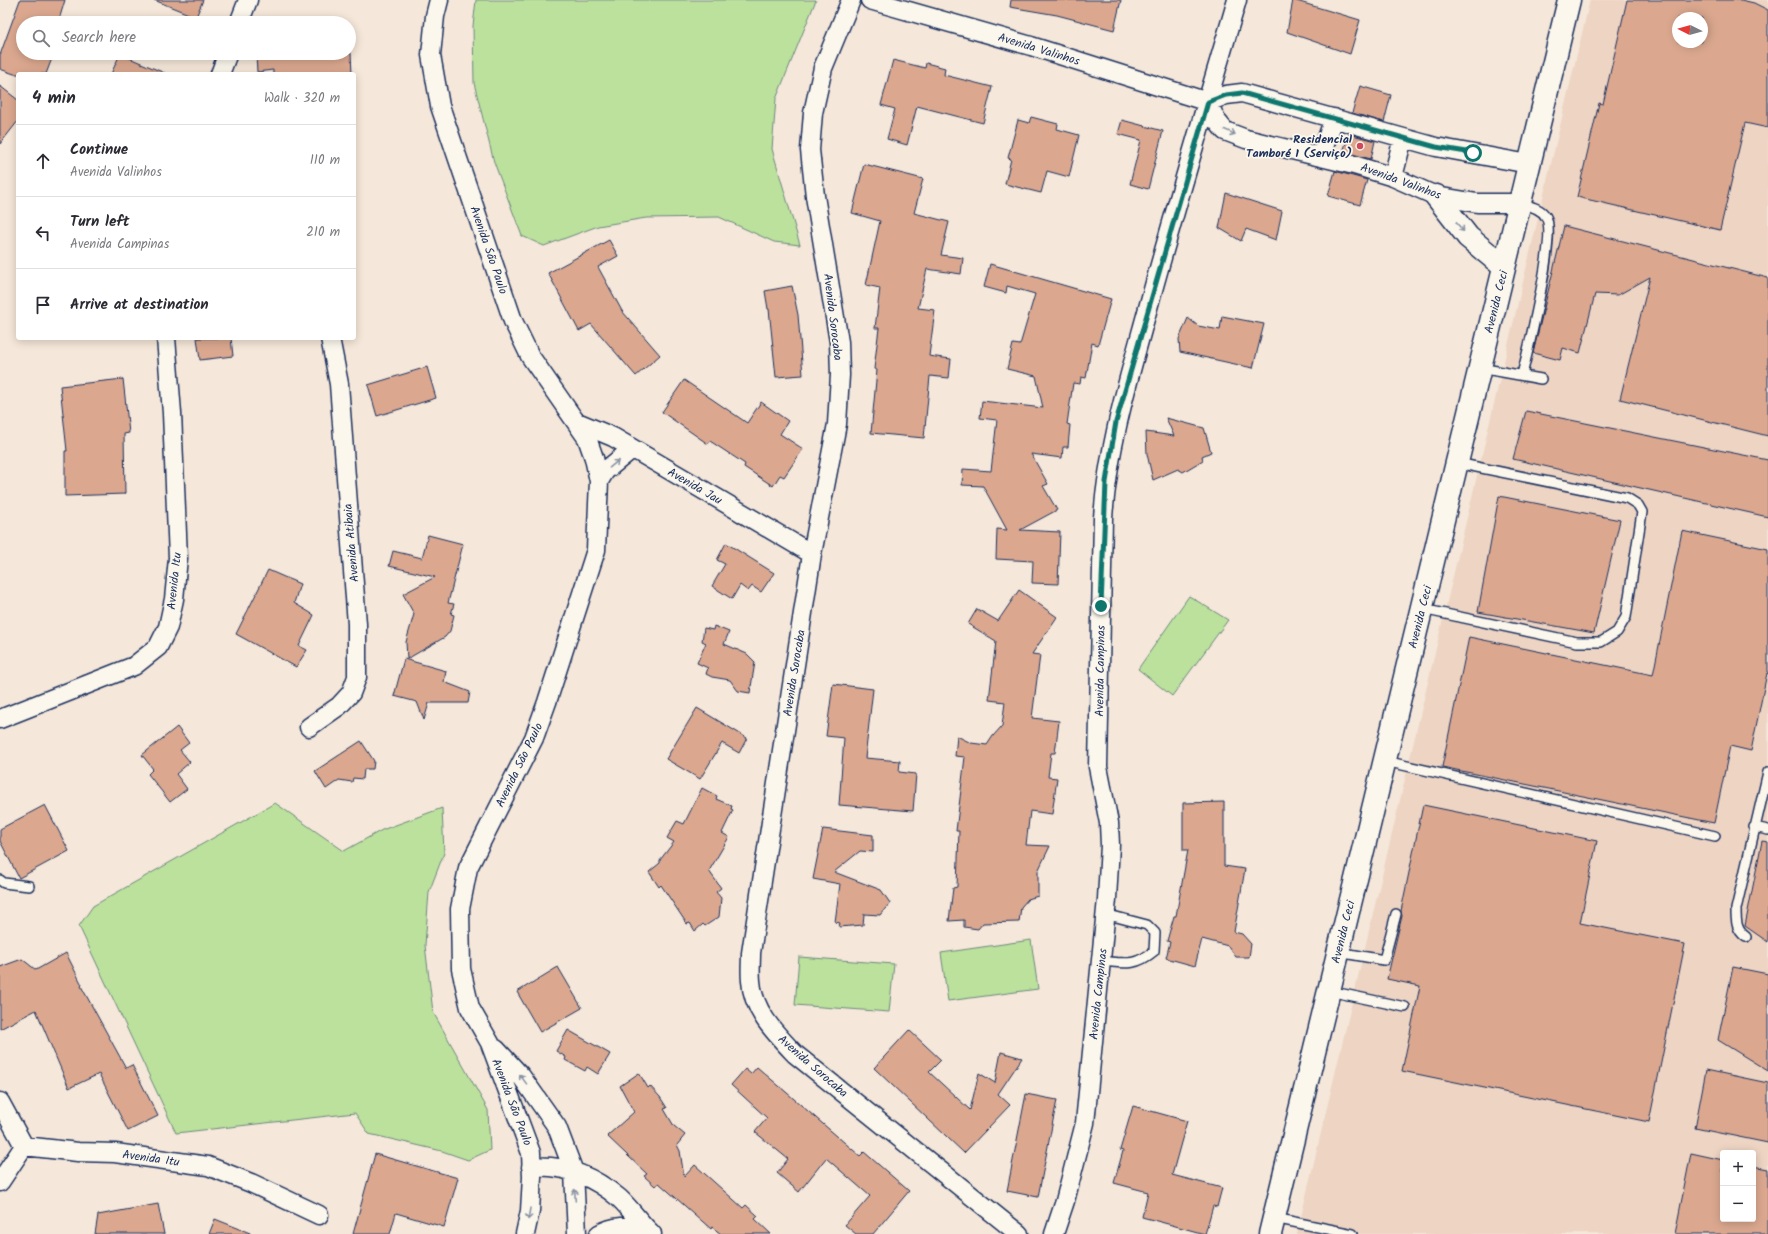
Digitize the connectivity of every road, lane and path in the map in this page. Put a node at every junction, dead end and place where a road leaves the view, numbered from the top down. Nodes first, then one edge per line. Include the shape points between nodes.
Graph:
1 (248, 0) edge
2 (439, 0) edge
3 (851, 0) edge
4 (870, 0) edge
5 (1237, 0) edge
6 (1569, 0) edge
7 (242, 16) edge
8 (225, 60) edge
9 (221, 72) edge
10 (1208, 102) junction
11 (1334, 118) junction
12 (1403, 138) junction
13 (1321, 156) junction
14 (1529, 164) junction
15 (1393, 177) junction
16 (1436, 196) junction
17 (1520, 202) junction
18 (1504, 267) junction
19 (166, 340) edge
20 (330, 340) edge
21 (1480, 368) junction
22 (1522, 376) junction
23 (1541, 379) dead end
24 (577, 422) junction
25 (632, 449) junction
26 (1457, 464) junction
27 (599, 481) junction
28 (812, 554) junction
29 (1422, 609) junction
30 (0, 719) edge
31 (309, 727) dead end
32 (1384, 761) junction
33 (1768, 772) edge
34 (1754, 827) junction
35 (1768, 830) edge
36 (1715, 836) dead end
37 (0, 880) edge
38 (29, 886) dead end
39 (1105, 914) junction
40 (1396, 914) dead end
41 (1746, 937) dead end
42 (1338, 952) junction
43 (1101, 961) junction
44 (1329, 991) junction
45 (1405, 1007) dead end
46 (490, 1043) junction
47 (0, 1102) edge
48 (24, 1146) junction
49 (532, 1167) junction
50 (574, 1172) junction
51 (0, 1182) edge
52 (319, 1215) dead end
53 (1270, 1227) edge
54 (649, 1231) edge
55 (524, 1234) edge
56 (577, 1234) edge
57 (598, 1234) edge
58 (1019, 1234) edge
59 (1054, 1234) edge
60 (1353, 1234) edge

1 - 7 street
2 - 24 street, Avenida São Paulo via 431,55 440,106 513,321 530,356
3 - 28 street, Avenida Sorocaba via 823,68 813,113 810,150 839,342 840,375 837,424
4 - 10 street, Avenida Valinhos via 1031,46
5 - 10 street, Avenida Campinas
6 - 14 main road, Avenida Ceci
8 - 9 street
10 - 11 street via 1226,95 1242,93
10 -> 13 street, Avenida Valinhos via 1216,120 1225,131
10 - 39 street, Avenida Campinas via 1116,422 1106,482 1098,767 1109,823 1110,844
11 - 12 street
11 - 13 street
12 - 14 street via 1436,147
12 - 15 street
13 - 15 street, Avenida Valinhos
14 - 17 main road, Avenida Ceci
15 - 16 street, Avenida Valinhos
16 - 17 street, Avenida Valinhos via 1476,202
16 -> 18 main road via 1468,237
17 - 18 main road, Avenida Ceci
17 - 22 lane via 1542,212 1547,218 1549,234 1544,273
18 - 21 main road, Avenida Ceci
19 - 30 street, Avenida Itu via 178,558 168,627 158,647 134,666
20 - 31 street, Avenida Atibaia via 339,384 357,624 357,678 351,693 339,706
21 - 22 lane
21 - 26 main road, Avenida Ceci
22 - 23 lane
24 - 25 street, Avenida Jau via 613,436
24 - 27 street, Avenida São Paulo via 587,438
27 -> 25 street via 605,471
25 - 28 street, Avenida Jau
26 - 29 main road, Avenida Ceci
26 - 29 lane via 1627,498 1638,505 1642,512 1626,617 1616,632 1601,642 1577,642
27 - 46 street, Avenida São Paulo via 596,550 547,702 534,738 468,868 462,895 461,969 470,1008
28 - 58 street, Avenida Sorocaba via 751,953 751,982 758,1009 775,1033 796,1054
29 - 32 main road, Avenida Ceci
32 - 36 lane
32 - 42 main road, Avenida Ceci
33 - 34 lane
34 - 35 lane
34 - 41 lane via 1736,909 1736,925
37 - 38 lane via 4,883
39 - 43 street, Avenida Campinas
39 - 43 lane via 1146,925 1156,933 1154,950 1144,960 1131,964
40 - 42 lane via 1384,960
42 - 44 main road, Avenida Ceci
43 - 59 street, Avenida Campinas via 1085,1123
44 - 45 lane
44 - 53 main road, Avenida Ceci
46 - 49 street, Avenida São Paulo via 531,1153
50 -> 46 street, Avenida São Paulo via 557,1127 521,1076
47 - 48 street
48 - 51 street
48 - 52 street, Avenida Itu via 114,1153 208,1166
49 - 50 street via 558,1167
49 -> 55 street, Avenida São Paulo via 530,1211
50 - 54 street via 609,1190
56 -> 50 street, Avenida São Paulo
53 - 60 lane
54 - 57 street via 625,1226 608,1228

